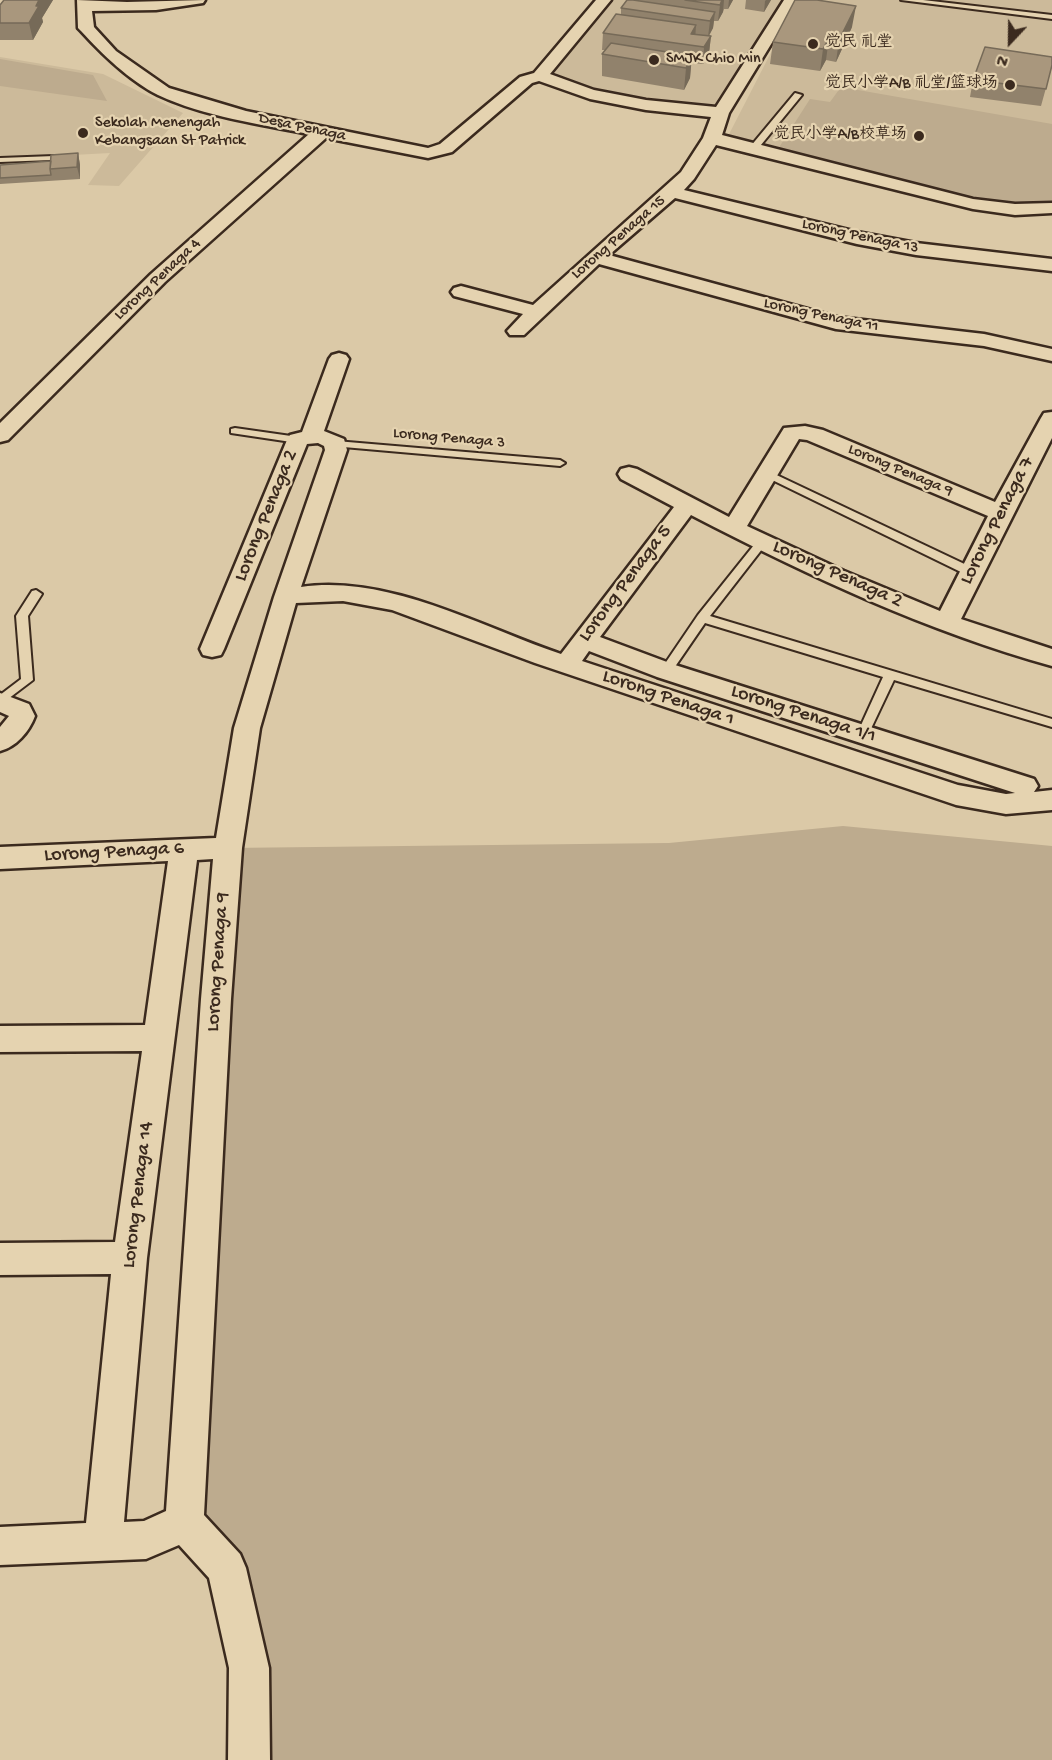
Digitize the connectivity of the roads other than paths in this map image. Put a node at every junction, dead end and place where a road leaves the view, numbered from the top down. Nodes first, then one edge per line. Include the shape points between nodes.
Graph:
1 (198, 0) edge
2 (604, 0) edge
3 (904, 0) edge
4 (84, 3) edge
5 (788, 11) edge
6 (1052, 17) edge
7 (540, 76) junction
8 (798, 95) dead end
9 (721, 112) junction
10 (322, 132) junction
11 (712, 138) junction
12 (753, 149) junction
13 (51, 158) edge
14 (0, 160) edge
15 (672, 192) junction
16 (1052, 208) edge
17 (595, 257) junction
18 (1052, 265) edge
19 (461, 292) dead end
20 (537, 312) junction
21 (518, 331) dead end
22 (1052, 355) edge
23 (339, 358) dead end
24 (1052, 418) edge
25 (235, 431) dead end
26 (0, 435) edge
27 (305, 438) junction
28 (336, 444) junction
29 (560, 463) dead end
30 (766, 473) junction
31 (629, 474) dead end
32 (687, 505) junction
33 (1001, 513) junction
34 (734, 528) junction
35 (762, 542) junction
36 (972, 572) junction
37 (36, 594) dead end
38 (286, 597) junction
39 (702, 618) junction
40 (946, 624) junction
41 (583, 640) junction
42 (212, 649) dead end
43 (1052, 658) edge
44 (567, 665) junction
45 (666, 671) junction
46 (890, 675) junction
47 (0, 701) edge
48 (1052, 723) edge
49 (863, 734) junction
50 (0, 741) edge
51 (1024, 786) dead end
52 (1052, 800) edge
53 (228, 848) junction
54 (184, 850) junction
55 (0, 858) edge
56 (159, 1038) junction
57 (0, 1040) edge
58 (130, 1258) junction
59 (0, 1259) edge
60 (184, 1522) junction
61 (103, 1541) junction
62 (0, 1546) edge
63 (249, 1760) edge

1 - 4 street via 160,6
2 - 7 street
3 - 6 lane
4 - 10 street, Desa Penaga via 86,28 110,54 163,91 244,116
5 - 9 street, Lorong Penaga 15
7 - 9 street via 590,94 646,105
7 - 10 street, Desa Penaga via 526,80 446,148 434,152
8 - 12 lane
9 - 11 street, Lorong Penaga 15
10 - 26 street, Lorong Penaga 4 via 158,278
11 - 12 street
11 - 15 street, Lorong Penaga 15
12 - 16 street via 979,204 1039,211
13 - 14 lane
15 - 17 street, Lorong Penaga 15
15 - 18 street, Lorong Penaga 13 via 857,238
17 - 20 street, Lorong Penaga 15
17 - 22 street, Lorong Penaga 11 via 836,323 984,340
19 - 20 street
20 - 21 street, Lorong Penaga 15
23 - 27 street
24 - 33 street, Lorong Penaga 7
25 - 27 lane, Lorong Penaga 2
27 - 28 street via 326,438
27 - 42 street, Lorong Penaga 2
28 - 29 lane, Lorong Penaga 3
28 - 38 street, Lorong Penaga 9
30 - 33 street, Lorong Penaga 9 via 792,434 799,432 815,435
30 - 34 street
30 - 36 lane
31 - 32 street, Lorong Penaga 2
32 - 34 street, Lorong Penaga 2
32 - 41 street, Lorong Penaga 5
33 - 36 street, Lorong Penaga 7
34 - 35 street, Lorong Penaga 2
35 - 39 lane
35 - 40 street, Lorong Penaga 2
36 - 40 street, Lorong Penaga 7
37 - 47 lane via 22,616 27,680
38 - 44 street, Lorong Penaga 1 via 333,591 380,598 428,612
38 - 53 street, Lorong Penaga 9 via 247,728
39 - 45 lane
39 - 46 lane
40 - 43 street, Lorong Penaga 2
41 - 44 street, Lorong Penaga 5
41 - 45 street, Lorong Penaga 1/1
44 - 52 street, Lorong Penaga 1 via 956,795 1006,804
45 - 49 street, Lorong Penaga 1/1
46 - 48 lane
46 - 49 lane
47 - 50 street via 20,710 22,716 19,724
49 - 51 street, Lorong Penaga 1/1
53 - 54 street, Lorong Penaga 6
53 - 60 street, Lorong Penaga 9
54 - 55 street, Lorong Penaga 6
54 - 56 street, Lorong Penaga 14
56 - 57 street
56 - 58 street, Lorong Penaga 14
58 - 59 street
58 - 61 street, Lorong Penaga 14
60 - 61 street via 146,1540
60 - 63 street via 226,1568 249,1668
61 - 62 street

